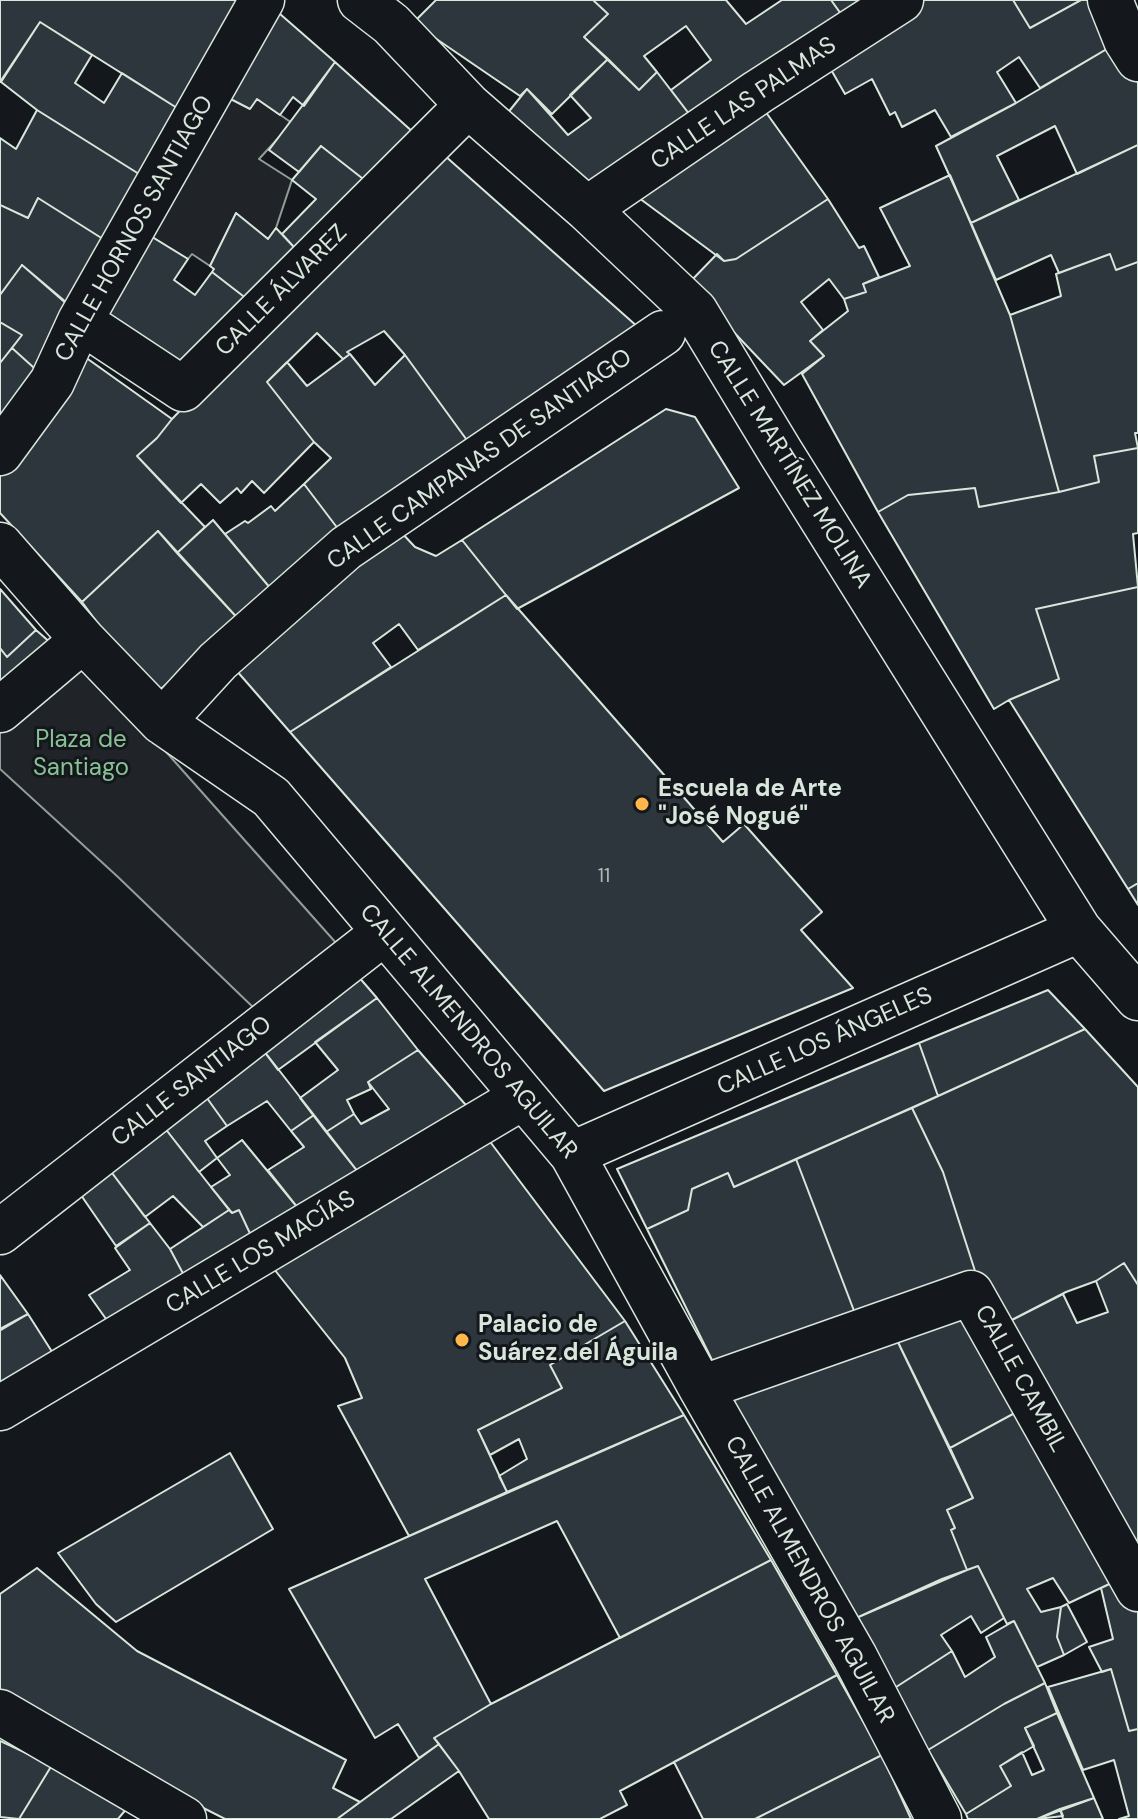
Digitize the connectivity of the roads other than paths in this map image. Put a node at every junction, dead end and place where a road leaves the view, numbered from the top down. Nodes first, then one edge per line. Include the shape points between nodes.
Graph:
1 (262, 0) edge
2 (901, 0) edge
3 (1110, 0) edge
4 (389, 8) edge
5 (1134, 42) edge
6 (468, 105) junction
7 (587, 209) junction
8 (80, 321) junction
9 (663, 333) dead end
10 (0, 453) edge
11 (0, 545) edge
12 (83, 640) junction
13 (0, 710) edge
14 (162, 722) junction
15 (1079, 930) junction
16 (385, 932) junction
17 (1138, 998) edge
18 (523, 1097) junction
19 (572, 1154) junction
20 (0, 1232) edge
21 (701, 1388) junction
22 (0, 1408) edge
23 (1138, 1589) edge
24 (0, 1712) edge
25 (184, 1819) edge
26 (939, 1819) edge

1 - 8 street, CALLE HORNOS SANTIAGO
2 - 7 street, CALLE LAS PALMAS
3 - 5 street
4 - 6 street, CALLE MARTÍNEZ MOLINA
6 - 7 street, CALLE MARTÍNEZ MOLINA
6 - 8 street, CALLE ÁLVAREZ via 183,389
7 - 15 street, CALLE MARTÍNEZ MOLINA via 695,311
8 - 10 street, CALLE HORNOS SANTIAGO via 52,382
9 - 14 street, CALLE CAMPANAS DE SANTIAGO via 346,548 218,661
11 - 12 street, CALLE ALMENDROS AGUILAR
12 - 13 street
12 - 14 street, CALLE ALMENDROS AGUILAR
14 - 16 street, CALLE ALMENDROS AGUILAR via 271,797
15 - 17 street, CALLE MARTÍNEZ MOLINA
15 - 19 street, CALLE LOS ÁNGELES
16 - 18 street, CALLE ALMENDROS AGUILAR
16 - 20 street, CALLE SANTIAGO
18 - 19 street, CALLE ALMENDROS AGUILAR
18 - 22 street, CALLE LOS MACÍAS
19 - 21 street, CALLE ALMENDROS AGUILAR
21 - 23 street, CALLE CAMBIL via 971,1293
21 - 26 street, CALLE ALMENDROS AGUILAR via 855,1657
24 - 25 street

